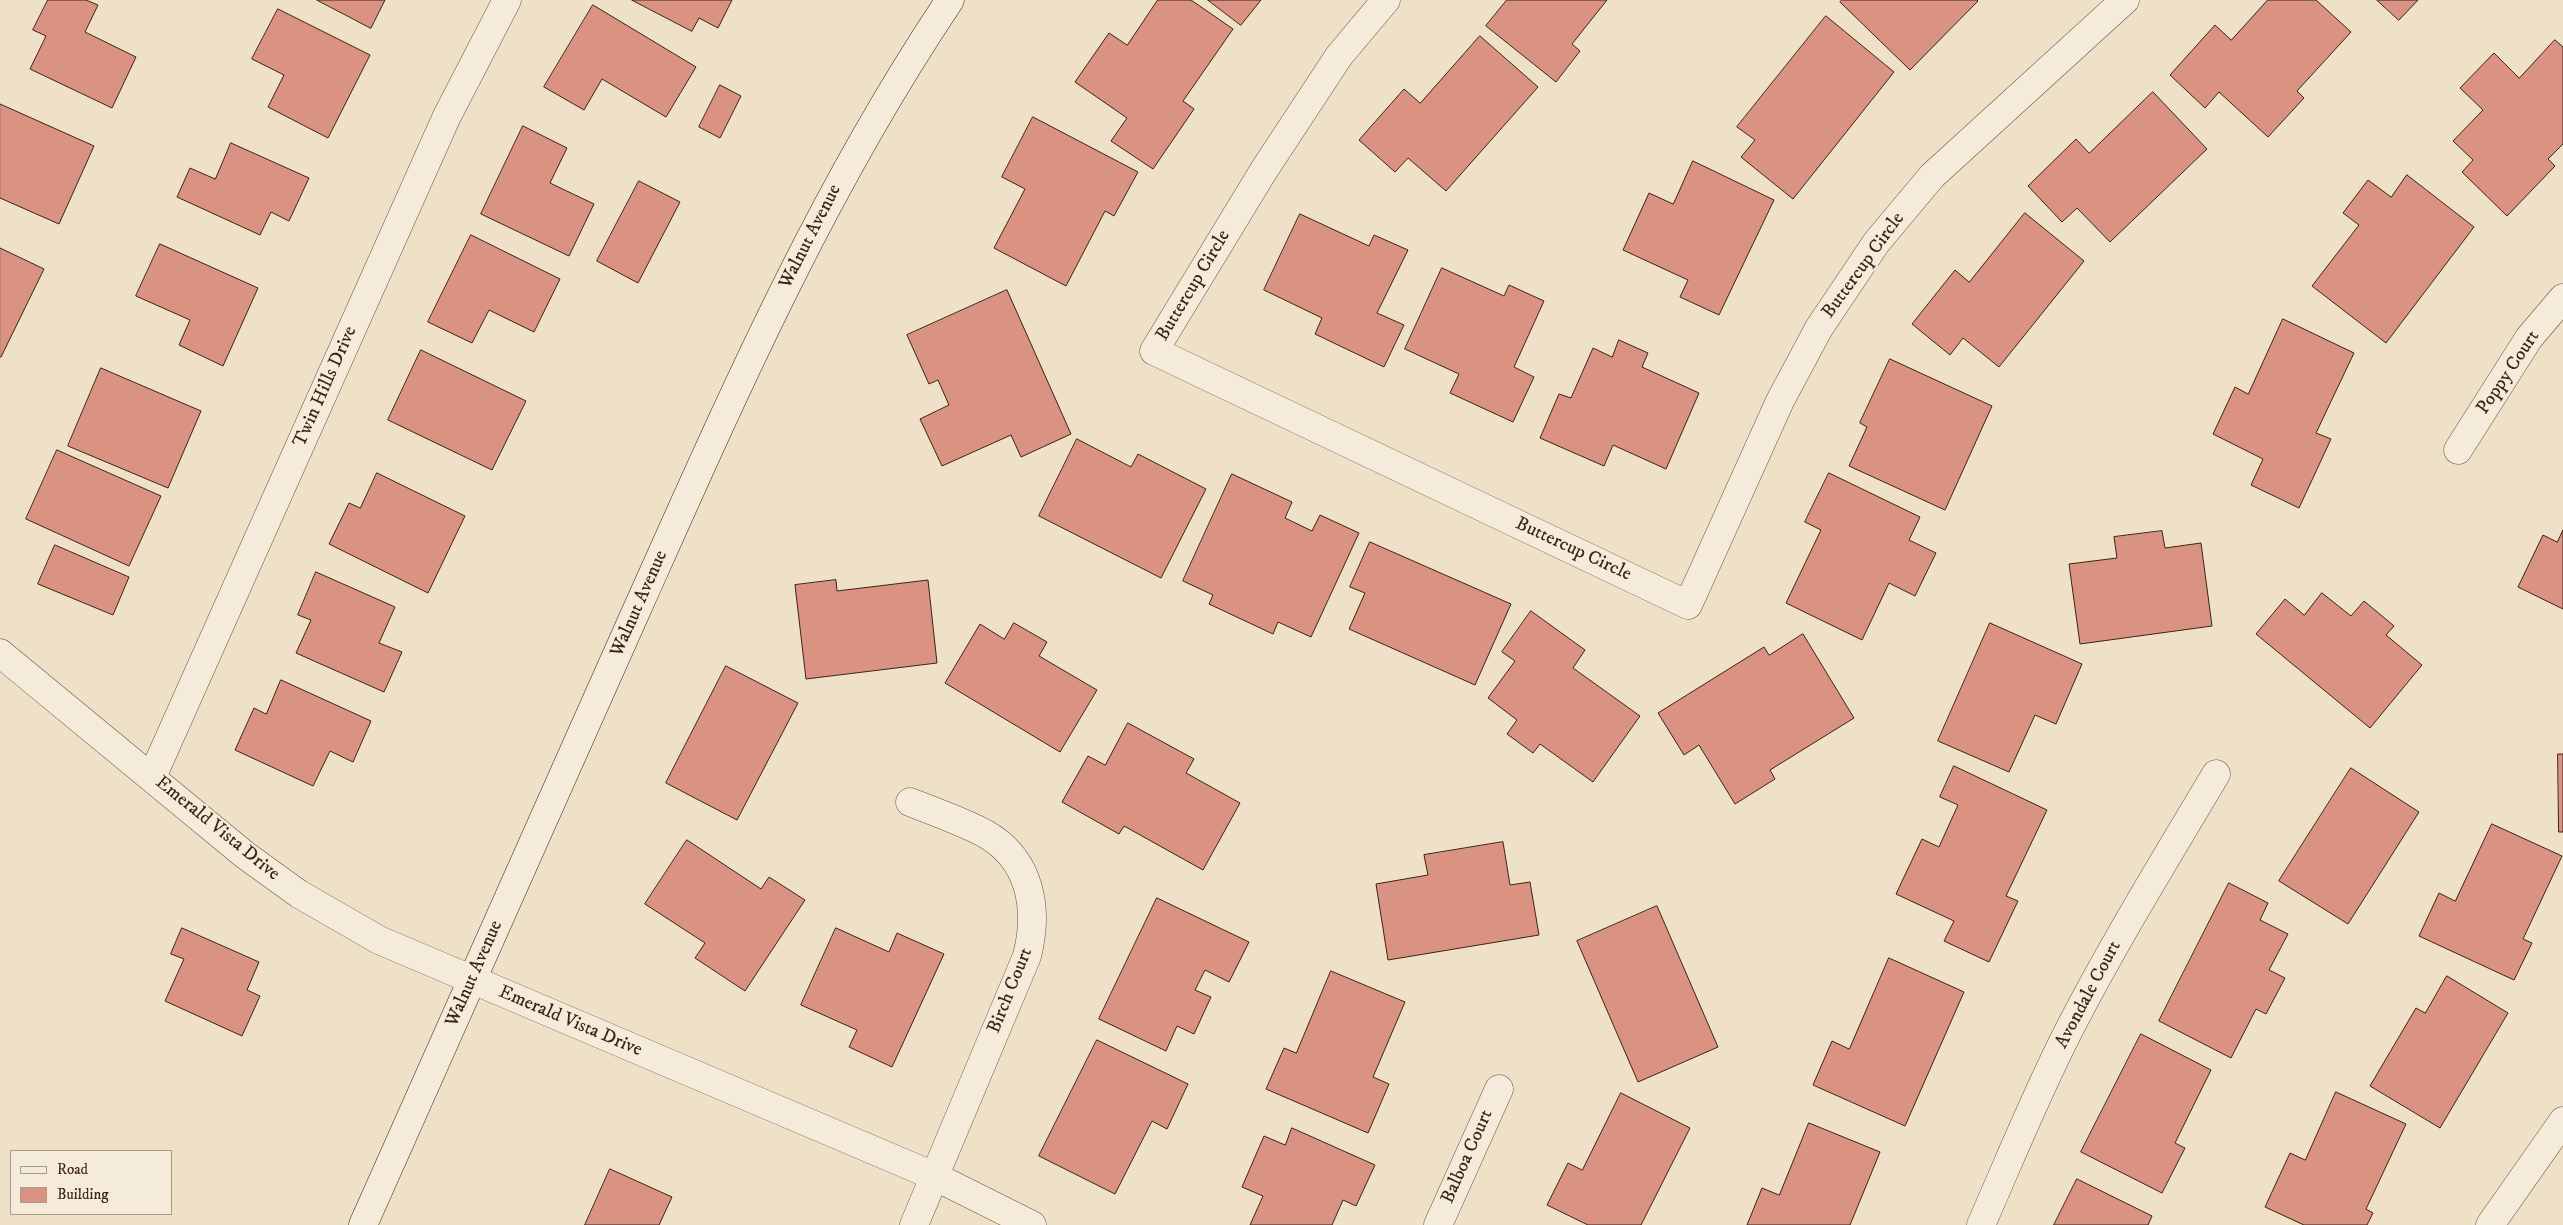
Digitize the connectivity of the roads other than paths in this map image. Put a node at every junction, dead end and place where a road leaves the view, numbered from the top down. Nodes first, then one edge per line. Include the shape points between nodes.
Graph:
1 (506, 0) edge
2 (950, 0) edge
3 (1386, 0) edge
4 (2125, 0) edge
5 (2563, 298) edge
6 (2458, 450) dead end
7 (0, 653) edge
8 (2216, 774) dead end
9 (152, 777) junction
10 (910, 802) dead end
11 (472, 980) junction
12 (1499, 1089) dead end
13 (2563, 1120) edge
14 (934, 1176) junction
15 (363, 1225) edge
16 (914, 1225) edge
17 (1032, 1225) edge
18 (1438, 1225) edge
19 (1981, 1225) edge
20 (2490, 1225) edge

1 - 9 street, Twin Hills Drive via 447,116
2 - 11 street, Walnut Avenue via 877,115 810,235 738,383
3 - 4 street, Buttercup Circle via 1339,56 1264,170 1154,351 1688,605 1780,401 1819,328 1876,243 1932,176
5 - 6 street, Poppy Court via 2529,338
7 - 9 street, Emerald Vista Drive
8 - 19 street, Avondale Court via 2134,912 2070,1029
9 - 11 street, Emerald Vista Drive via 245,855 299,894 380,940
10 - 14 street, Birch Court via 984,833 998,843 1026,879 1033,906 1033,931 1027,956
11 - 14 street, Emerald Vista Drive
11 - 15 street, Walnut Avenue
12 - 18 street, Balboa Court
13 - 20 street
14 - 16 street, Birch Court
14 - 17 street, Emerald Vista Drive

